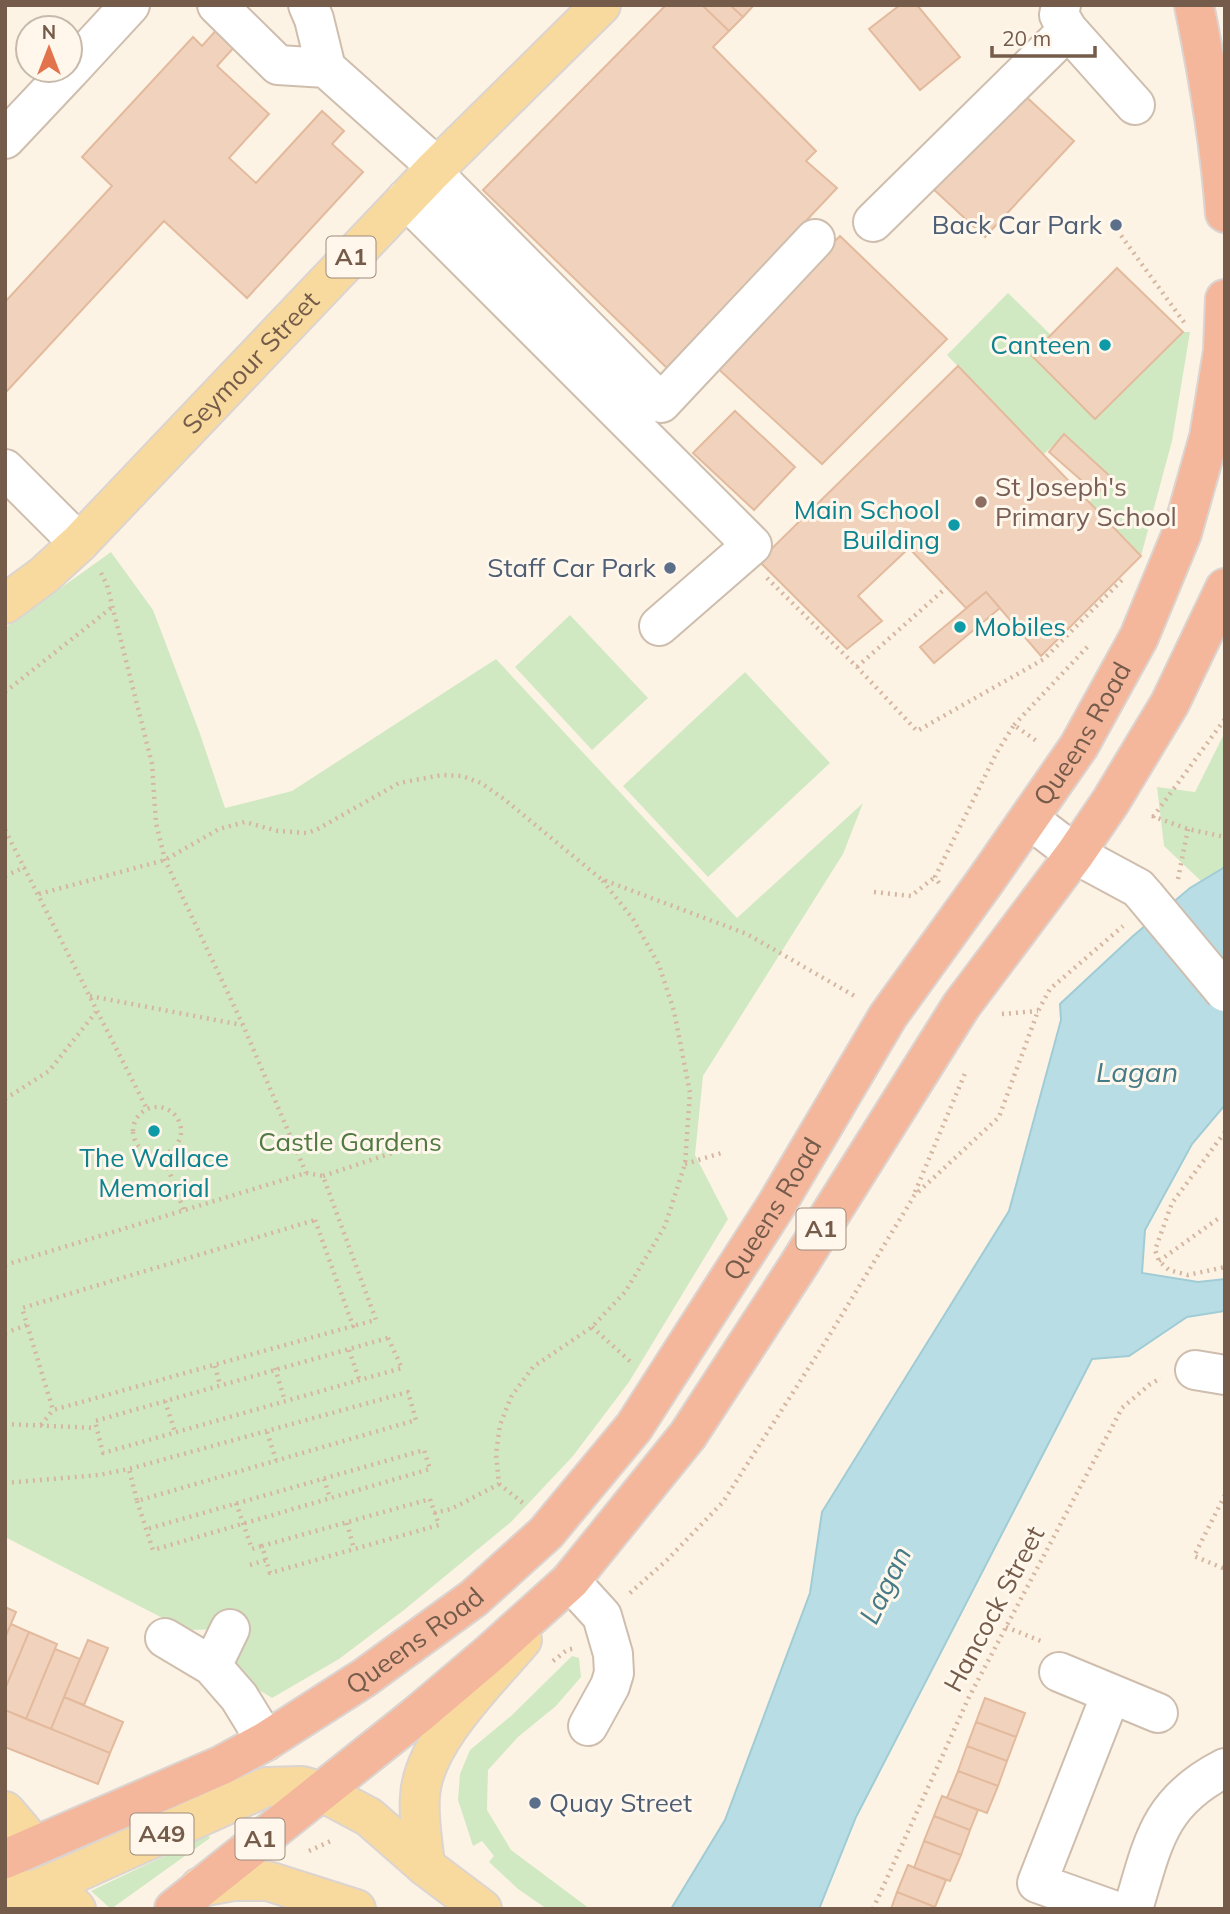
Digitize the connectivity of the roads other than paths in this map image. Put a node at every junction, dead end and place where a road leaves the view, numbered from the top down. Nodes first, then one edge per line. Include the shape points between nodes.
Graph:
1 (130, 5) edge
2 (217, 5) edge
3 (308, 5) edge
4 (601, 5) edge
5 (1194, 5) edge
6 (1064, 18) edge
7 (84, 55) edge
8 (326, 68) junction
9 (57, 84) edge
10 (1135, 105) dead end
11 (5, 139) edge
12 (1223, 153) edge
13 (425, 179) junction
14 (1225, 213) edge
15 (873, 222) dead end
16 (815, 240) dead end
17 (1225, 299) edge
18 (5, 469) edge
19 (91, 532) junction
20 (1225, 588) edge
21 (5, 604) edge
22 (659, 626) dead end
23 (1029, 819) junction
24 (1076, 854) junction
25 (1225, 992) edge
26 (570, 1581) junction
27 (230, 1629) dead end
28 (165, 1638) dead end
29 (212, 1666) junction
30 (1059, 1672) dead end
31 (1111, 1694) junction
32 (1158, 1713) dead end
33 (588, 1726) dead end
34 (266, 1741) junction
35 (1225, 1768) edge
36 (320, 1791) junction
37 (5, 1811) edge
38 (17, 1854) edge
39 (425, 1866) junction
40 (22, 1892) edge
41 (187, 1898) edge
42 (76, 1909) edge
43 (356, 1909) edge
44 (482, 1909) edge
45 (1110, 1909) edge
46 (1133, 1909) edge

1 - 7 street
2 - 8 street via 278,65
3 - 8 street
4 - 13 main road, Seymour Street / A1
5 - 12 highway
6 - 10 street
6 - 15 street
8 - 13 street
9 - 11 street
12 - 14 highway
13 - 16 street via 661,403
13 - 19 main road, Seymour Street / A1
13 - 22 street via 752,545
17 - 23 highway, Queens Road / A1 via 1223,351 1209,438 1182,533 1139,637 1079,746
18 - 19 street
19 - 21 main road, A1
20 - 24 highway, Queens Road / A1 via 1170,703
23 - 24 street
23 - 34 highway, Queens Road / A1 via 888,1016 770,1215 634,1427 555,1522 474,1598 365,1678
24 - 25 street, bridge via 1138,888
24 - 26 highway, Queens Road / A1 via 961,1006 688,1435
26 - 33 street via 602,1616 613,1654 610,1686
26 - 36 highway, Queens Road / A1 via 426,1707
26 - 39 main road via 434,1746 420,1795
27 - 29 street
28 - 29 street
29 - 34 street via 239,1697
30 - 31 street
31 - 32 street
31 - 45 street via 1037,1882
34 - 38 highway, Queens Road / A1 via 222,1765
35 - 46 street via 1183,1796 1166,1815
36 - 39 main road, A49 via 369,1816
36 - 40 main road, A49 via 302,1786 266,1787
36 - 41 highway, Queens Road / A1
37 - 38 main road via 23,1832
39 - 44 main road, A49
40 - 42 main road via 70,1903
41 - 43 main road, A49 via 233,1881 268,1881

